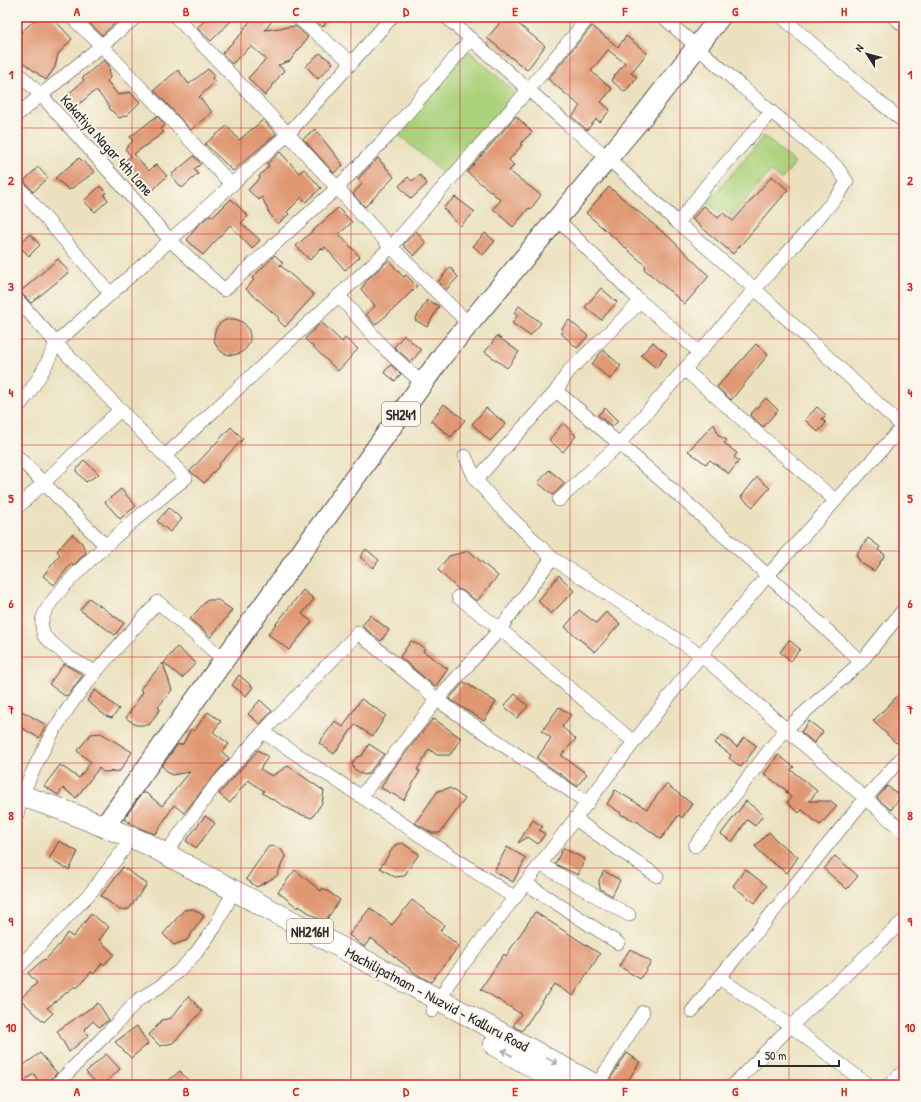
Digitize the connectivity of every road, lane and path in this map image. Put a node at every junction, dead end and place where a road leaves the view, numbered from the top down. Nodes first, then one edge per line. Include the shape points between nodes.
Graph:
1 (71, 17) edge
2 (136, 17) edge
3 (176, 17) edge
4 (297, 17) edge
5 (392, 17) edge
6 (446, 17) edge
7 (589, 17) edge
8 (663, 17) edge
9 (720, 17) edge
10 (782, 17) edge
11 (894, 17) edge
12 (904, 26) edge
13 (471, 39) junction
14 (101, 45) junction
15 (697, 46) junction
16 (352, 63) junction
17 (17, 72) edge
18 (528, 90) junction
19 (41, 95) junction
20 (771, 112) junction
21 (17, 115) edge
22 (904, 122) edge
23 (288, 134) junction
24 (608, 158) junction
25 (17, 185) edge
26 (232, 185) junction
27 (337, 188) junction
28 (557, 219) junction
29 (678, 223) junction
30 (171, 240) junction
31 (391, 247) junction
32 (754, 288) junction
33 (111, 294) junction
34 (339, 296) junction
35 (17, 299) edge
36 (639, 300) junction
37 (469, 324) junction
38 (56, 344) junction
39 (699, 352) junction
40 (685, 370) junction
41 (423, 384) junction
42 (556, 392) junction
43 (17, 409) edge
44 (121, 409) junction
45 (904, 426) edge
46 (619, 444) junction
47 (17, 456) edge
48 (165, 456) junction
49 (465, 456) dead end
50 (476, 480) junction
51 (43, 483) junction
52 (559, 500) dead end
53 (835, 500) junction
54 (17, 508) edge
55 (106, 546) junction
56 (552, 558) junction
57 (768, 576) junction
58 (458, 597) dead end
59 (904, 609) edge
60 (500, 629) junction
61 (701, 655) junction
62 (224, 660) junction
63 (861, 662) junction
64 (96, 672) junction
65 (438, 700) junction
66 (785, 730) junction
67 (263, 732) junction
68 (634, 742) junction
69 (904, 754) edge
70 (362, 795) junction
71 (865, 799) junction
72 (588, 802) junction
73 (18, 803) edge
74 (575, 819) junction
75 (104, 827) junction
76 (904, 832) edge
77 (695, 846) dead end
78 (124, 849) junction
79 (165, 854) junction
80 (540, 864) junction
81 (657, 876) dead end
82 (525, 883) junction
83 (515, 898) junction
84 (228, 902) junction
85 (629, 915) dead end
86 (903, 924) edge
87 (618, 943) dead end
88 (17, 969) edge
89 (719, 978) junction
90 (436, 1006) junction
91 (692, 1011) dead end
92 (643, 1012) dead end
93 (791, 1026) junction
94 (904, 1071) edge
95 (56, 1085) edge
96 (566, 1085) edge
97 (596, 1085) edge
98 (733, 1085) edge
99 (868, 1085) edge
100 (889, 1085) edge

1 - 14 street
2 - 14 street
3 - 23 street
4 - 16 street
5 - 16 street
6 - 13 street
7 - 18 street
8 - 15 street
9 - 15 main road, SH241
10 - 22 street
11 - 12 street
13 - 18 street
13 - 27 street via 386,138
14 - 19 street
14 - 26 street
15 - 20 street
15 - 24 main road, SH241
16 - 23 street
17 - 19 street, Kakatiya Nagar 4th Lane
18 - 24 street
18 - 31 street
19 - 21 street
19 - 30 street, Kakatiya Nagar 4th Lane
20 - 29 street
20 - 32 street via 836,166 847,182 808,230
23 - 26 street
23 - 27 street
24 - 28 main road, SH241
24 - 29 street
25 - 33 street
26 - 30 street
27 - 30 street, Kakatiya Nagar 4th Lane via 224,290
27 - 31 street
28 - 36 street
28 - 37 main road, SH241
29 - 32 street
30 - 33 street
31 - 34 street
31 - 37 street
32 - 39 street
32 - 45 street
33 - 38 street
34 - 41 street via 385,349
34 - 48 street
35 - 38 street
36 - 39 street
36 - 42 street via 635,307 569,371
37 - 41 main road, SH241
38 - 43 street via 42,376
38 - 44 street
39 - 40 street
40 - 46 street
40 - 53 street
41 - 62 main road, SH241
42 - 46 street
42 - 50 street
44 - 48 street
44 - 51 street
45 - 53 street
46 - 52 street
46 - 57 street
47 - 51 street
48 - 55 street via 186,478 131,522
49 - 50 street
50 - 56 street
51 - 54 street
51 - 55 street
53 - 57 street
55 - 64 street via 63,587 42,621 44,636 68,657
56 - 60 street
56 - 61 street
57 - 61 street
57 - 63 street
58 - 60 street
59 - 63 street
60 - 65 street
60 - 68 street
61 - 66 street
61 - 68 street
62 - 64 street via 158,602
62 - 75 main road, SH241
63 - 66 street
64 - 73 street via 57,726 36,762
65 - 67 street via 358,633
65 - 70 street
65 - 72 street
66 - 71 street
66 - 77 street
67 - 70 street
67 - 79 street via 213,788
68 - 72 street
69 - 71 street
70 - 83 street
71 - 76 street
71 - 89 street
72 - 74 street
73 - 75 highway, Machilipatnam - Nuzvid - Kalluru Road / NH216H
73 - 78 highway, Machilipatnam - Nuzvid - Kalluru Road / NH216H
74 - 80 street
74 - 81 street
75 - 79 highway, Machilipatnam - Nuzvid - Kalluru Road / NH216H
78 - 84 highway, Machilipatnam - Nuzvid - Kalluru Road / NH216H
78 - 88 street via 92,891
79 - 90 highway, Machilipatnam - Nuzvid - Kalluru Road / NH216H
80 - 82 street
80 - 85 street
82 - 83 street
82 - 87 street
83 - 90 street via 448,984
84 - 90 highway, Machilipatnam - Nuzvid - Kalluru Road / NH216H
84 - 95 street via 215,927 196,953 179,971 138,1000
86 - 93 street
89 - 91 street
89 - 93 street
96 -> 90 highway, Machilipatnam - Nuzvid - Kalluru Road / NH216H
90 -> 97 highway, Machilipatnam - Nuzvid - Kalluru Road / NH216H
92 - 97 street
93 - 98 street
93 - 99 street
94 - 100 street

